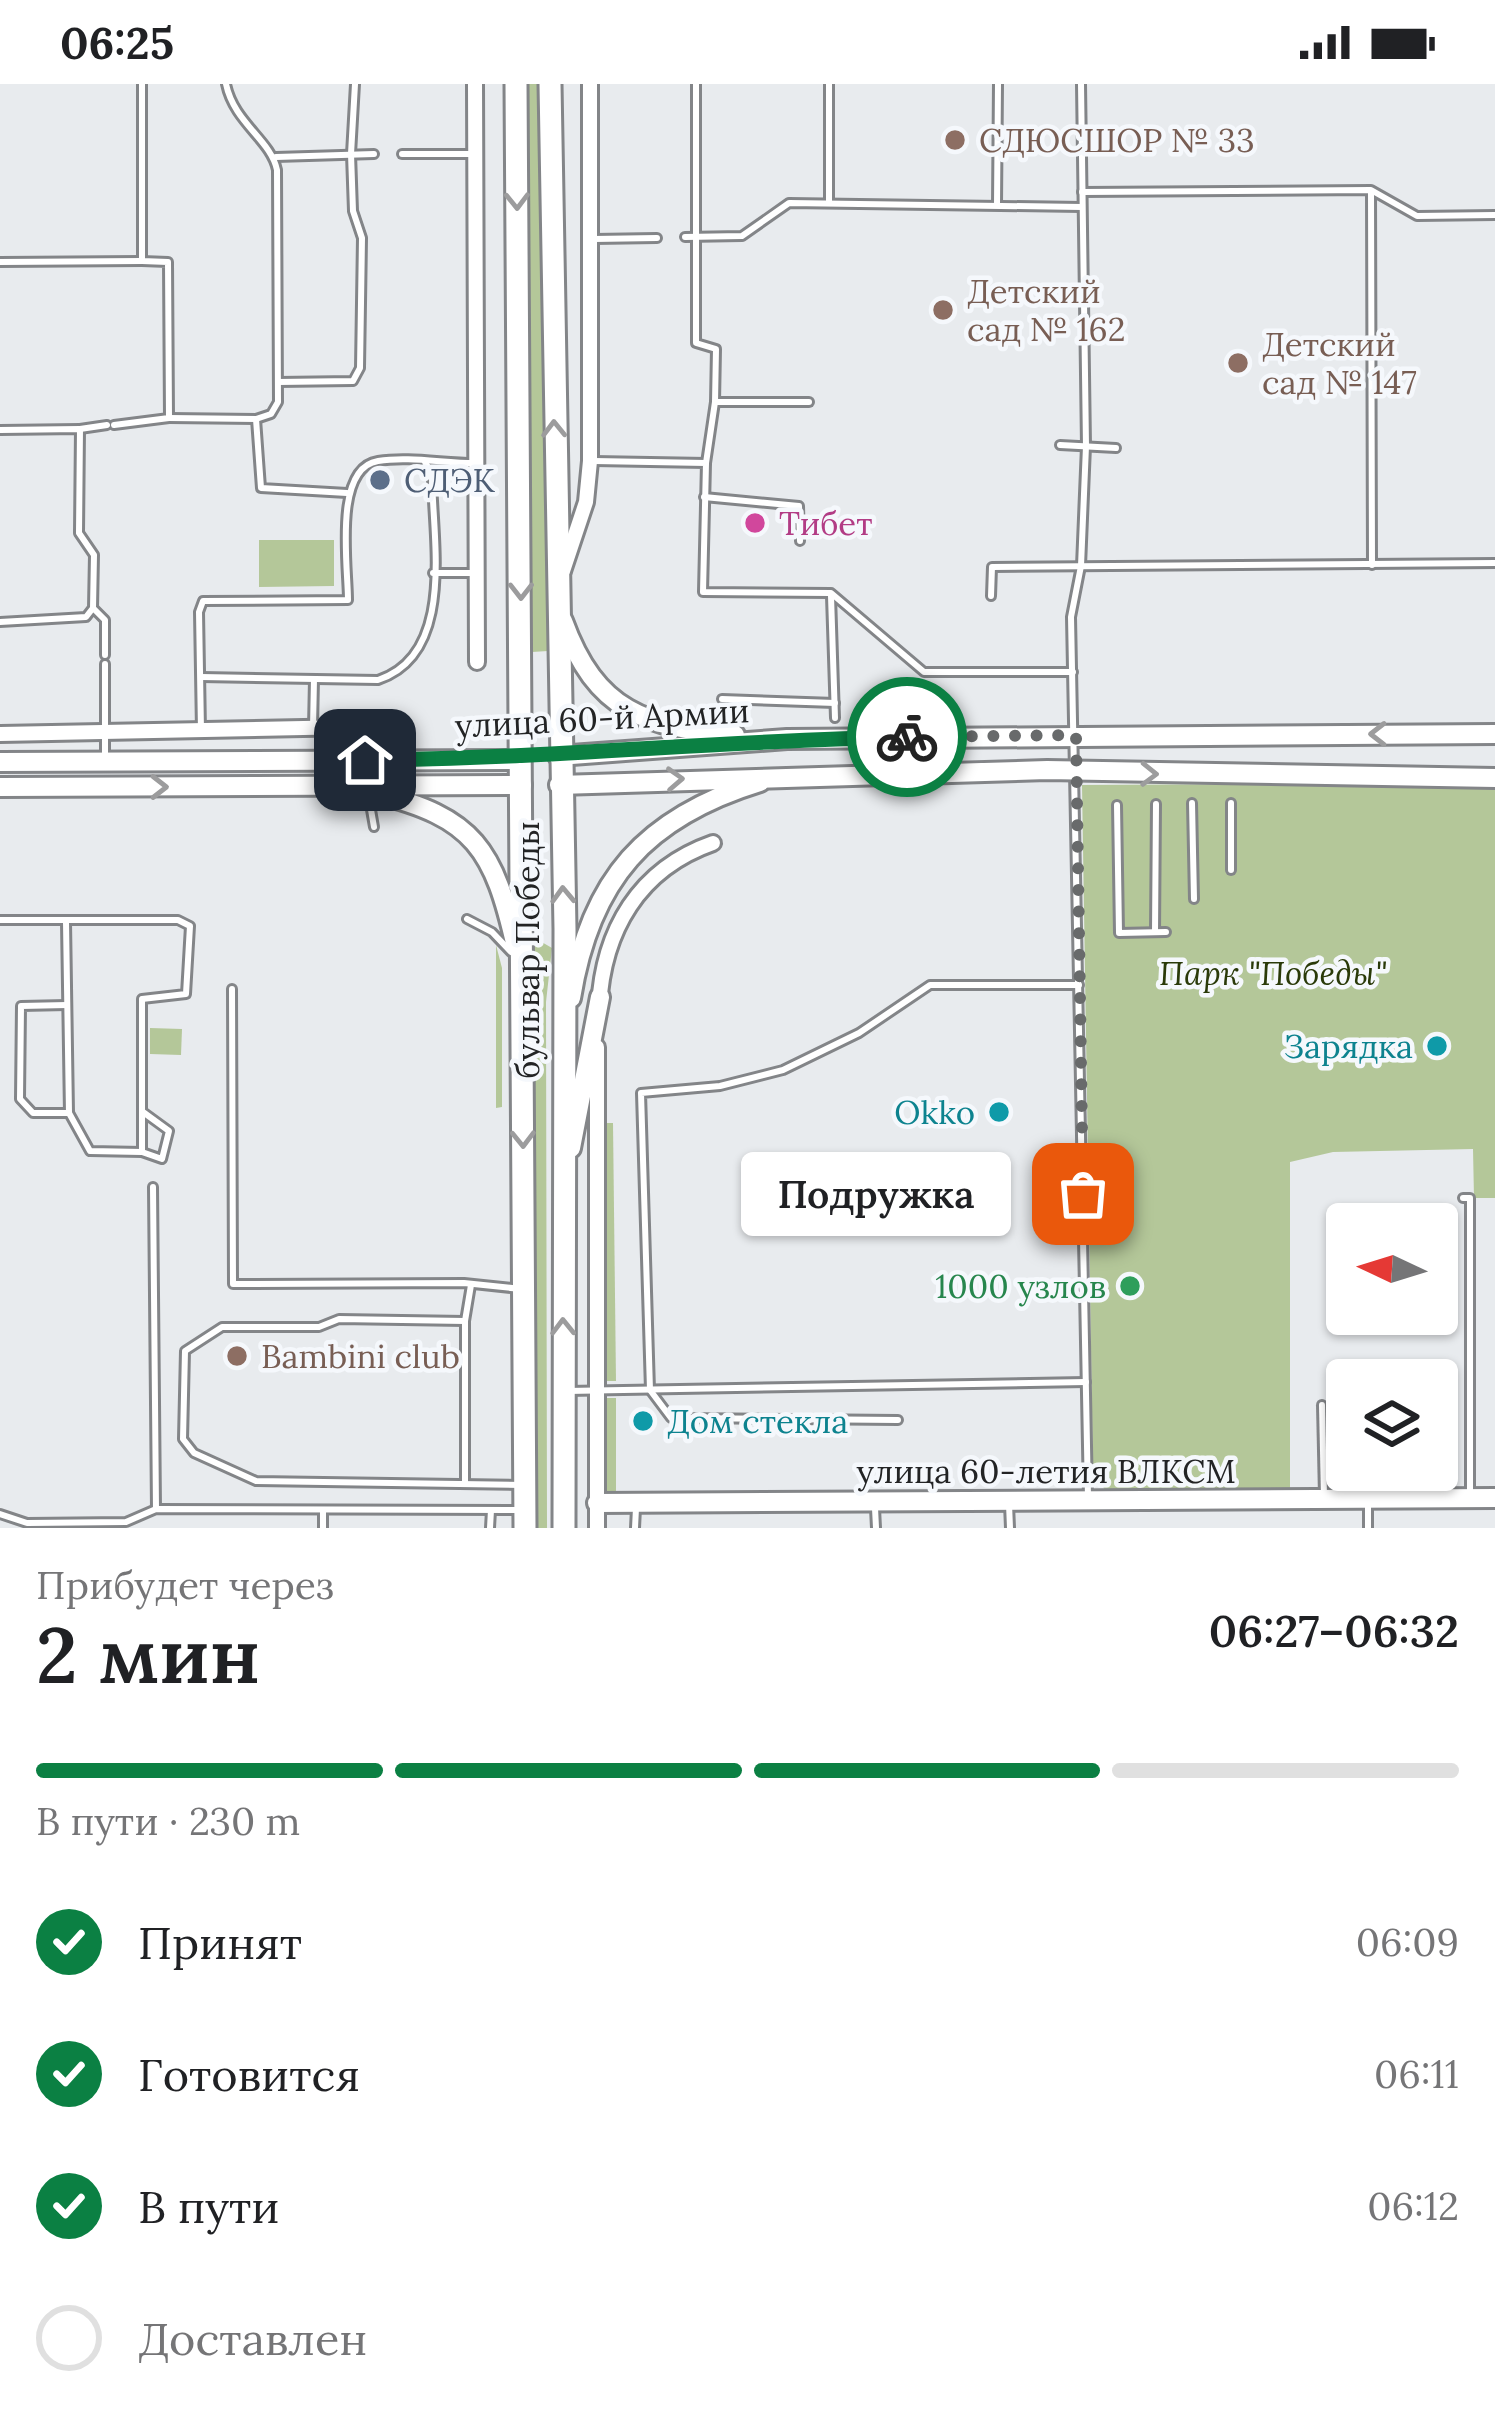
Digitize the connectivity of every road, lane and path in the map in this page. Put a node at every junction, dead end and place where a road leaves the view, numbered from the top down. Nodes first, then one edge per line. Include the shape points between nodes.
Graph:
1 (142, 84) edge
2 (226, 84) edge
3 (356, 84) edge
4 (475, 84) edge
5 (516, 84) edge
6 (550, 84) edge
7 (590, 84) edge
8 (696, 84) edge
9 (830, 84) edge
10 (998, 84) edge
11 (1081, 84) edge
12 (351, 154) junction
13 (374, 154) dead end
14 (402, 154) dead end
15 (475, 154) junction
16 (274, 157) junction
17 (1371, 190) junction
18 (1082, 192) junction
19 (829, 203) junction
20 (998, 206) junction
21 (1082, 206) junction
22 (1495, 215) edge
23 (685, 237) dead end
24 (694, 237) junction
25 (657, 238) dead end
26 (591, 239) junction
27 (0, 262) edge
28 (142, 262) junction
29 (278, 382) junction
30 (715, 402) junction
31 (809, 402) dead end
32 (169, 418) junction
33 (256, 419) junction
34 (80, 429) junction
35 (0, 430) edge
36 (1060, 445) dead end
37 (1085, 446) junction
38 (1116, 448) dead end
39 (590, 461) junction
40 (425, 462) junction
41 (478, 463) junction
42 (706, 463) junction
43 (347, 493) junction
44 (704, 497) junction
45 (800, 541) dead end
46 (1495, 563) edge
47 (1372, 565) junction
48 (1082, 566) junction
49 (433, 573) junction
50 (479, 573) junction
51 (831, 593) junction
52 (555, 596) junction
53 (991, 596) dead end
54 (93, 608) junction
55 (0, 622) edge
56 (476, 662) dead end
57 (1073, 672) junction
58 (200, 677) junction
59 (314, 679) junction
60 (722, 699) dead end
61 (835, 703) junction
62 (835, 718) dead end
63 (403, 726) dead end
64 (313, 732) junction
65 (105, 733) junction
66 (0, 734) edge
67 (201, 734) junction
68 (1495, 734) edge
69 (1076, 735) junction
70 (788, 739) junction
71 (558, 756) junction
72 (521, 760) junction
73 (0, 762) edge
74 (106, 762) junction
75 (1078, 772) junction
76 (784, 774) junction
77 (1495, 778) edge
78 (522, 785) junction
79 (559, 785) junction
80 (0, 787) edge
81 (106, 787) junction
82 (346, 787) junction
83 (1192, 803) dead end
84 (1231, 803) dead end
85 (1117, 805) dead end
86 (1156, 805) dead end
87 (374, 827) dead end
88 (713, 843) dead end
89 (1231, 870) dead end
90 (1194, 899) dead end
91 (467, 919) dead end
92 (0, 920) edge
93 (66, 922) junction
94 (1155, 932) junction
95 (1166, 932) dead end
96 (524, 980) junction
97 (1079, 985) junction
98 (232, 989) dead end
99 (600, 997) junction
100 (67, 1005) junction
101 (560, 1068) junction
102 (143, 1112) junction
103 (69, 1113) junction
104 (142, 1152) junction
105 (153, 1186) dead end
106 (1462, 1198) dead end
107 (562, 1200) junction
108 (471, 1285) junction
109 (525, 1289) junction
110 (465, 1321) junction
111 (649, 1348) junction
112 (660, 1348) dead end
113 (649, 1361) junction
114 (660, 1361) dead end
115 (650, 1374) junction
116 (660, 1374) dead end
117 (1087, 1382) junction
118 (650, 1390) junction
119 (564, 1391) junction
120 (596, 1391) junction
121 (1322, 1406) dead end
122 (898, 1420) dead end
123 (465, 1483) junction
124 (525, 1485) junction
125 (1470, 1498) junction
126 (1495, 1498) edge
127 (1324, 1499) junction
128 (1368, 1499) junction
129 (1088, 1500) junction
130 (1010, 1501) junction
131 (875, 1502) junction
132 (597, 1503) junction
133 (636, 1503) junction
134 (156, 1509) junction
135 (323, 1510) junction
136 (491, 1510) junction
137 (0, 1514) edge
138 (525, 1519) edge
139 (323, 1528) edge
140 (490, 1528) edge
141 (564, 1528) edge
142 (597, 1528) edge
143 (635, 1528) edge
144 (876, 1528) edge
145 (1010, 1528) edge
146 (1368, 1528) edge

1 - 28 lane
2 - 16 lane via 237,117
3 - 12 lane
4 - 15 street
5 -> 72 main road, бульвар Победы
52 -> 6 main road, бульвар Победы
7 - 26 street
8 - 24 lane
9 - 19 lane
10 - 20 lane
11 - 18 lane
12 - 13 lane
12 - 16 lane
12 - 29 lane via 362,238 360,368 353,381
14 - 15 lane
15 - 41 street
16 - 29 lane
17 - 18 lane
17 - 22 lane via 1417,216
17 - 47 lane
18 - 21 lane
19 - 20 lane
19 - 24 lane via 789,203 742,236
20 - 21 lane
21 - 37 lane
23 - 24 lane
24 - 30 lane via 696,343 716,349
25 - 26 lane
26 - 39 street
27 - 28 lane
28 - 32 lane via 168,262
29 - 33 lane via 271,414
30 - 31 lane
30 - 42 lane
32 - 33 lane
32 - 34 lane
33 - 43 lane via 261,488
34 - 35 lane
34 - 54 lane via 79,533 94,555
36 - 37 lane
37 - 38 lane
37 - 48 lane
39 - 42 lane
39 - 52 street via 586,502
40 - 41 lane
40 - 43 lane via 375,461 359,470
40 - 49 lane via 432,474
41 - 50 street
42 - 44 lane
43 - 58 lane via 348,600 203,601
44 - 45 lane via 800,506
44 - 51 lane via 703,592
46 - 47 lane
47 - 48 lane
48 - 53 lane via 992,567
48 - 57 lane
49 - 50 lane
49 - 59 lane via 432,620 404,667 378,680
50 - 56 street
51 - 57 lane via 924,671
51 - 61 lane
52 - 70 main road via 581,662 624,710 683,730
52 - 71 main road, бульвар Победы
54 - 55 lane via 71,622
54 - 65 lane via 104,620
57 - 69 lane
58 - 59 lane
58 - 67 lane
59 - 64 lane
60 - 61 lane
61 - 62 lane
63 - 64 street
64 - 67 street
65 - 66 street
65 - 67 street
65 - 74 lane
68 -> 69 main road, улица 60-й Армии
69 - 70 main road, улица 60-й Армии
69 - 75 lane
70 - 71 main road, улица 60-й Армии
71 - 72 main road, улица 60-й Армии
71 - 79 main road, бульвар Победы
72 - 74 main road, улица 60-й Армии
72 - 78 main road, бульвар Победы
73 - 74 main road, улица 60-й Армии
74 - 81 main road
75 - 76 main road, улица 60-й Армии
75 -> 77 main road, улица 60-й Армии
75 - 97 lane
79 -> 76 main road, улица 60-й Армии
76 - 101 main road via 674,818 614,875 574,981
78 - 79 main road, улица 60-й Армии
78 - 82 main road, улица 60-й Армии
78 - 96 main road, бульвар Победы
101 -> 79 main road, бульвар Победы
80 - 81 main road, улица 60-й Армии
81 -> 82 main road, улица 60-й Армии
82 - 87 lane via 370,804
82 - 96 main road via 434,809 473,837 493,864
83 - 90 lane
84 - 89 lane
85 - 94 lane via 1120,933
86 - 94 lane
88 - 99 street via 677,857 636,893 608,944
91 - 96 lane via 502,940
92 - 93 lane
93 - 100 lane
93 - 102 lane via 190,926 186,994 142,999
94 - 95 lane
96 -> 109 main road, бульвар Победы
97 - 111 lane via 930,985 860,1033 783,1070 641,1093
97 - 117 lane
98 - 108 lane via 233,1284
99 - 107 main road
99 - 120 street
100 - 103 lane
100 - 103 lane via 21,1006 20,1099 33,1113
101 - 107 main road, бульвар Победы
102 - 104 lane
102 - 104 lane via 169,1131 170,1146 162,1159
103 - 104 lane via 90,1151
105 - 134 lane
106 - 125 lane via 1470,1198
119 -> 107 main road, бульвар Победы
108 - 109 lane
108 - 110 lane
109 - 124 main road, бульвар Победы
110 - 123 lane
110 - 123 lane via 339,1319 211,1332 185,1351 183,1439 194,1453 256,1481
111 - 112 lane
111 - 113 lane
113 - 114 lane
113 - 115 lane
115 - 116 lane
115 - 118 lane
117 - 118 lane
117 - 129 lane
118 - 120 lane
118 - 122 lane via 671,1418
119 - 120 lane
119 - 141 main road, бульвар Победы
120 - 132 street
121 - 127 lane
123 - 124 lane
124 - 138 main road, бульвар Победы
125 - 126 main road, улица 60-летия ВЛКСМ
125 - 128 main road, улица 60-летия ВЛКСМ
127 - 128 main road, улица 60-летия ВЛКСМ
127 - 129 main road, улица 60-летия ВЛКСМ
128 - 146 lane
129 - 130 main road, улица 60-летия ВЛКСМ
130 - 131 main road, улица 60-летия ВЛКСМ
130 - 145 lane
131 - 133 main road, улица 60-летия ВЛКСМ
131 - 144 lane
132 - 133 main road, улица 60-летия ВЛКСМ
132 - 142 street
133 - 143 lane
134 - 135 lane
134 - 137 lane via 126,1522 26,1523
135 - 136 lane
135 - 139 lane
136 - 138 lane
136 - 140 lane

